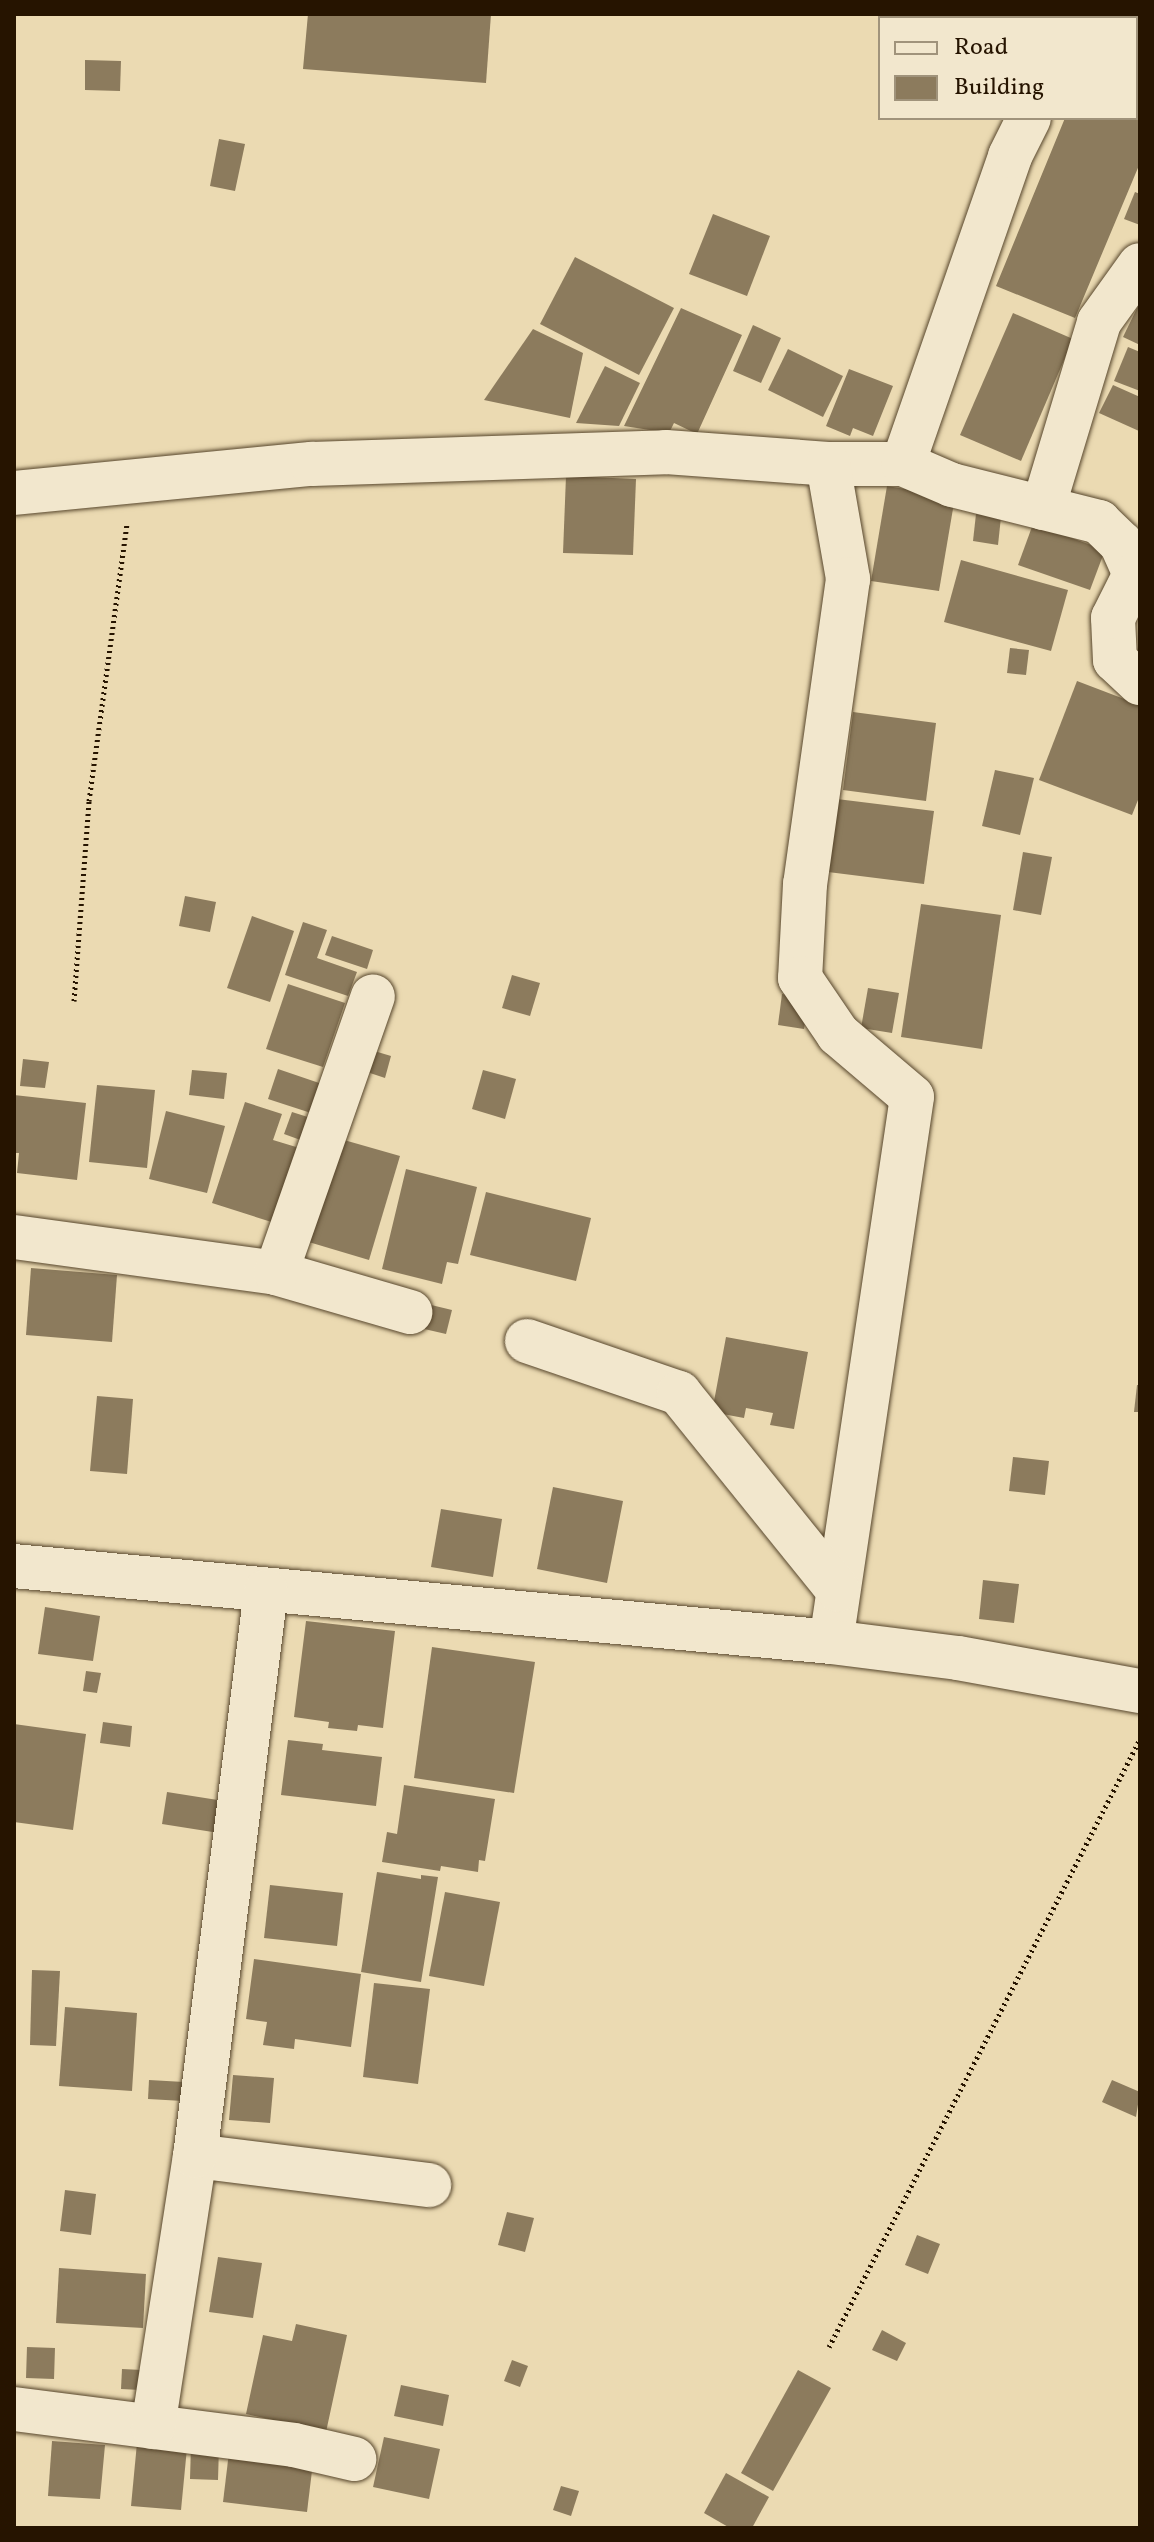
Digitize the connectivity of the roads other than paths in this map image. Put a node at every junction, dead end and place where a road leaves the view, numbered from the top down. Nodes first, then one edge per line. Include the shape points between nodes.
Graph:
1 (1028, 120) edge
2 (1140, 265) edge
3 (828, 464) junction
4 (903, 464) junction
5 (14, 493) edge
6 (1043, 508) junction
7 (1138, 576) edge
8 (1140, 683) edge
9 (373, 996) dead end
10 (14, 1237) edge
11 (276, 1273) junction
12 (410, 1312) dead end
13 (527, 1341) dead end
14 (14, 1566) edge
15 (838, 1590) junction
16 (266, 1591) junction
17 (831, 1642) junction
18 (1140, 1691) edge
19 (195, 2156) junction
20 (429, 2185) dead end
21 (14, 2409) edge
22 (153, 2427) junction
23 (354, 2459) dead end

1 - 4 street via 1010,156
2 - 6 street via 1099,322
3 - 4 street
3 - 5 street via 666,452 312,464
3 - 15 street via 848,579 805,884 800,978 838,1034 912,1097
4 - 6 street via 952,485
6 - 7 street via 1099,522 1121,543
7 - 8 street via 1113,618 1115,660
9 - 11 street
10 - 11 street
11 - 12 street
13 - 15 street via 679,1393
14 - 16 street
15 - 17 street
16 - 17 street
16 - 19 street
17 - 18 street via 958,1658
19 - 20 street
19 - 22 street
21 - 22 street
22 - 23 street via 294,2445

